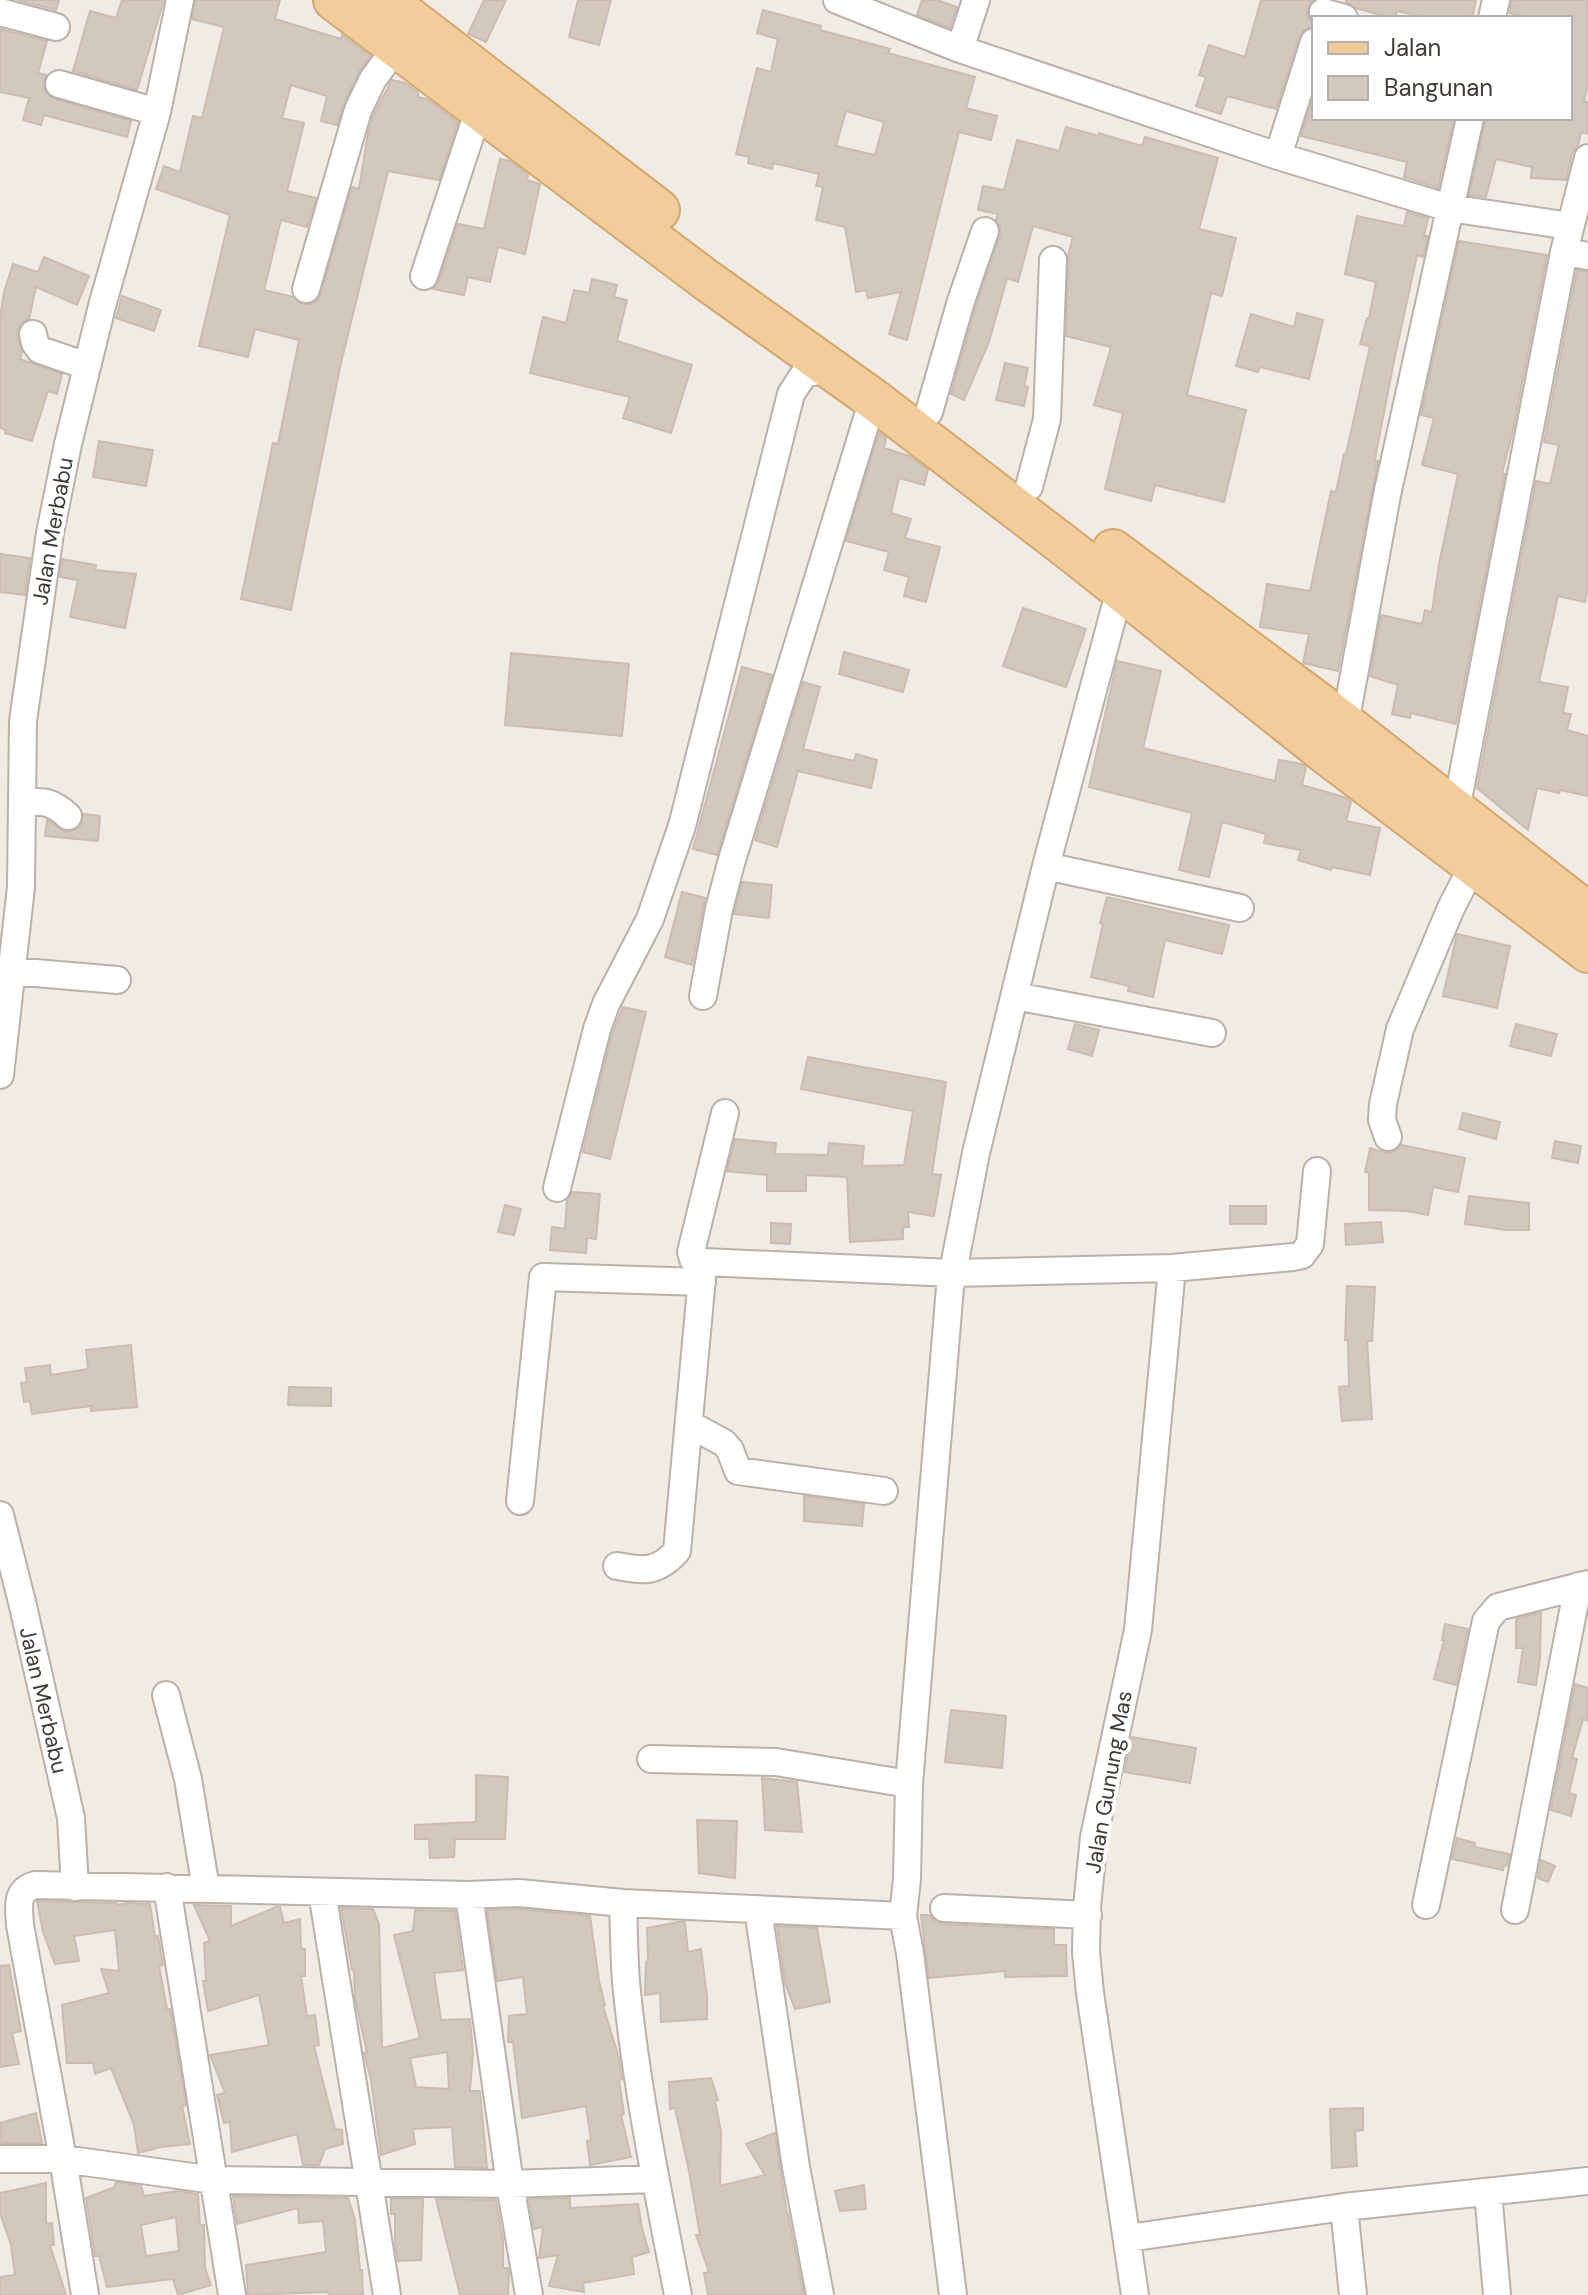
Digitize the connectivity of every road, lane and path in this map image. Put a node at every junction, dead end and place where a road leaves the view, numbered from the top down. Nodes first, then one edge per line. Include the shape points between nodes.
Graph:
1 (180, 0) edge
2 (334, 0) edge
3 (837, 0) edge
4 (976, 0) edge
5 (0, 12) edge
6 (399, 23) edge
7 (56, 27) dead end
8 (1312, 48) edge
9 (960, 49) junction
10 (59, 84) dead end
11 (479, 109) junction
12 (157, 112) junction
13 (1470, 120) edge
14 (1278, 156) junction
15 (1588, 158) edge
16 (1449, 208) junction
17 (985, 231) dead end
18 (1574, 245) edge
19 (1053, 260) dead end
20 (424, 276) dead end
21 (306, 289) dead end
22 (33, 334) dead end
23 (87, 366) junction
24 (831, 368) junction
25 (873, 399) junction
26 (929, 412) junction
27 (1029, 487) junction
28 (1081, 543) junction
29 (1120, 589) junction
30 (1337, 740) junction
31 (22, 802) junction
32 (1456, 810) junction
33 (68, 816) dead end
34 (1473, 865) junction
35 (1046, 866) junction
36 (1240, 908) dead end
37 (1588, 913) edge
38 (1588, 952) edge
39 (12, 971) junction
40 (117, 980) dead end
41 (703, 996) dead end
42 (1015, 996) junction
43 (1212, 1033) dead end
44 (0, 1075) edge
45 (725, 1113) dead end
46 (1388, 1137) dead end
47 (1317, 1171) dead end
48 (557, 1188) dead end
49 (1172, 1268) junction
50 (703, 1272) junction
51 (952, 1273) junction
52 (689, 1424) junction
53 (884, 1491) dead end
54 (520, 1501) dead end
55 (0, 1515) edge
56 (617, 1566) dead end
57 (1583, 1585) edge
58 (166, 1695) dead end
59 (651, 1759) dead end
60 (909, 1784) junction
61 (75, 1887) junction
62 (167, 1887) junction
63 (206, 1889) junction
64 (322, 1892) junction
65 (469, 1895) junction
66 (623, 1903) junction
67 (1426, 1905) dead end
68 (944, 1908) dead end
69 (762, 1910) junction
70 (1515, 1910) dead end
71 (1088, 1915) junction
72 (903, 1916) junction
73 (0, 2159) edge
74 (63, 2159) junction
75 (655, 2179) junction
76 (214, 2180) junction
77 (369, 2181) junction
78 (1588, 2181) edge
79 (510, 2184) junction
80 (1488, 2192) junction
81 (1344, 2207) junction
82 (1128, 2238) junction
83 (85, 2295) edge
84 (232, 2295) edge
85 (387, 2295) edge
86 (529, 2295) edge
87 (678, 2295) edge
88 (820, 2295) edge
89 (953, 2295) edge
90 (1135, 2295) edge
91 (1353, 2295) edge
92 (1497, 2295) edge

1 - 12 street, Jalan Merbabu
2 - 6 main road
3 - 9 street
4 - 9 street
5 - 7 street
6 - 11 main road
6 - 21 street via 358,110
6 - 26 main road
8 - 14 street
9 - 14 street
10 - 12 street
11 - 20 street
11 - 24 main road
12 - 23 street, Jalan Merbabu
13 - 16 street
14 - 16 street
15 - 18 street
16 - 18 street
16 - 30 street
17 - 26 street
18 - 32 street
19 - 27 street via 1047,419
22 - 23 street via 40,350
23 - 31 street, Jalan Merbabu via 50,533 23,721
24 - 25 main road
24 - 48 street via 804,374 791,394 682,826 650,919 597,1029
25 - 28 main road
25 - 41 street via 731,863
26 - 27 main road
27 - 28 main road
28 - 29 main road
28 - 30 main road
29 - 30 main road
29 - 35 street
30 - 32 main road
30 - 34 main road
31 - 33 street via 57,805
31 - 39 street, Jalan Merbabu via 21,887
32 - 37 main road
34 - 38 main road
34 - 46 street via 1400,1029 1383,1104
35 - 36 street
35 - 42 street
39 - 40 street
39 - 44 street, Jalan Merbabu
42 - 43 street
42 - 51 street
45 - 50 street via 691,1252
47 - 49 street via 1310,1244 1302,1255
49 - 51 street
49 - 71 street, Jalan Gunung Mas via 1138,1630 1094,1837
50 - 51 street
50 - 52 street
50 - 54 street via 543,1277
51 - 60 street
52 - 53 street via 724,1443 738,1471
52 - 56 street via 677,1551 653,1568
55 - 61 street, Jalan Merbabu via 71,1818
57 - 67 street via 1498,1607 1486,1621
57 - 70 street
58 - 63 street via 188,1779
59 - 60 street via 776,1762
60 - 72 street
61 - 62 street
61 - 74 street via 35,1885 22,1892 19,1905
62 - 63 street
62 - 76 street
63 - 64 street
64 - 65 street
64 - 77 street
65 - 66 street via 519,1893
65 - 79 street
66 - 69 street
66 - 75 street via 626,1982
68 - 71 street
69 - 72 street
69 - 88 street via 796,2167
71 - 82 street, Jalan Gunung Mas via 1090,1993
72 - 89 street
73 - 74 street
74 - 76 street
74 - 83 street
75 - 79 street
75 - 87 street
76 - 77 street
76 - 84 street
77 - 79 street
77 - 85 street
78 - 80 street
79 - 86 street
80 - 81 street
80 - 92 street
81 - 82 street
81 - 91 street
82 - 90 street, Jalan Gunung Mas

